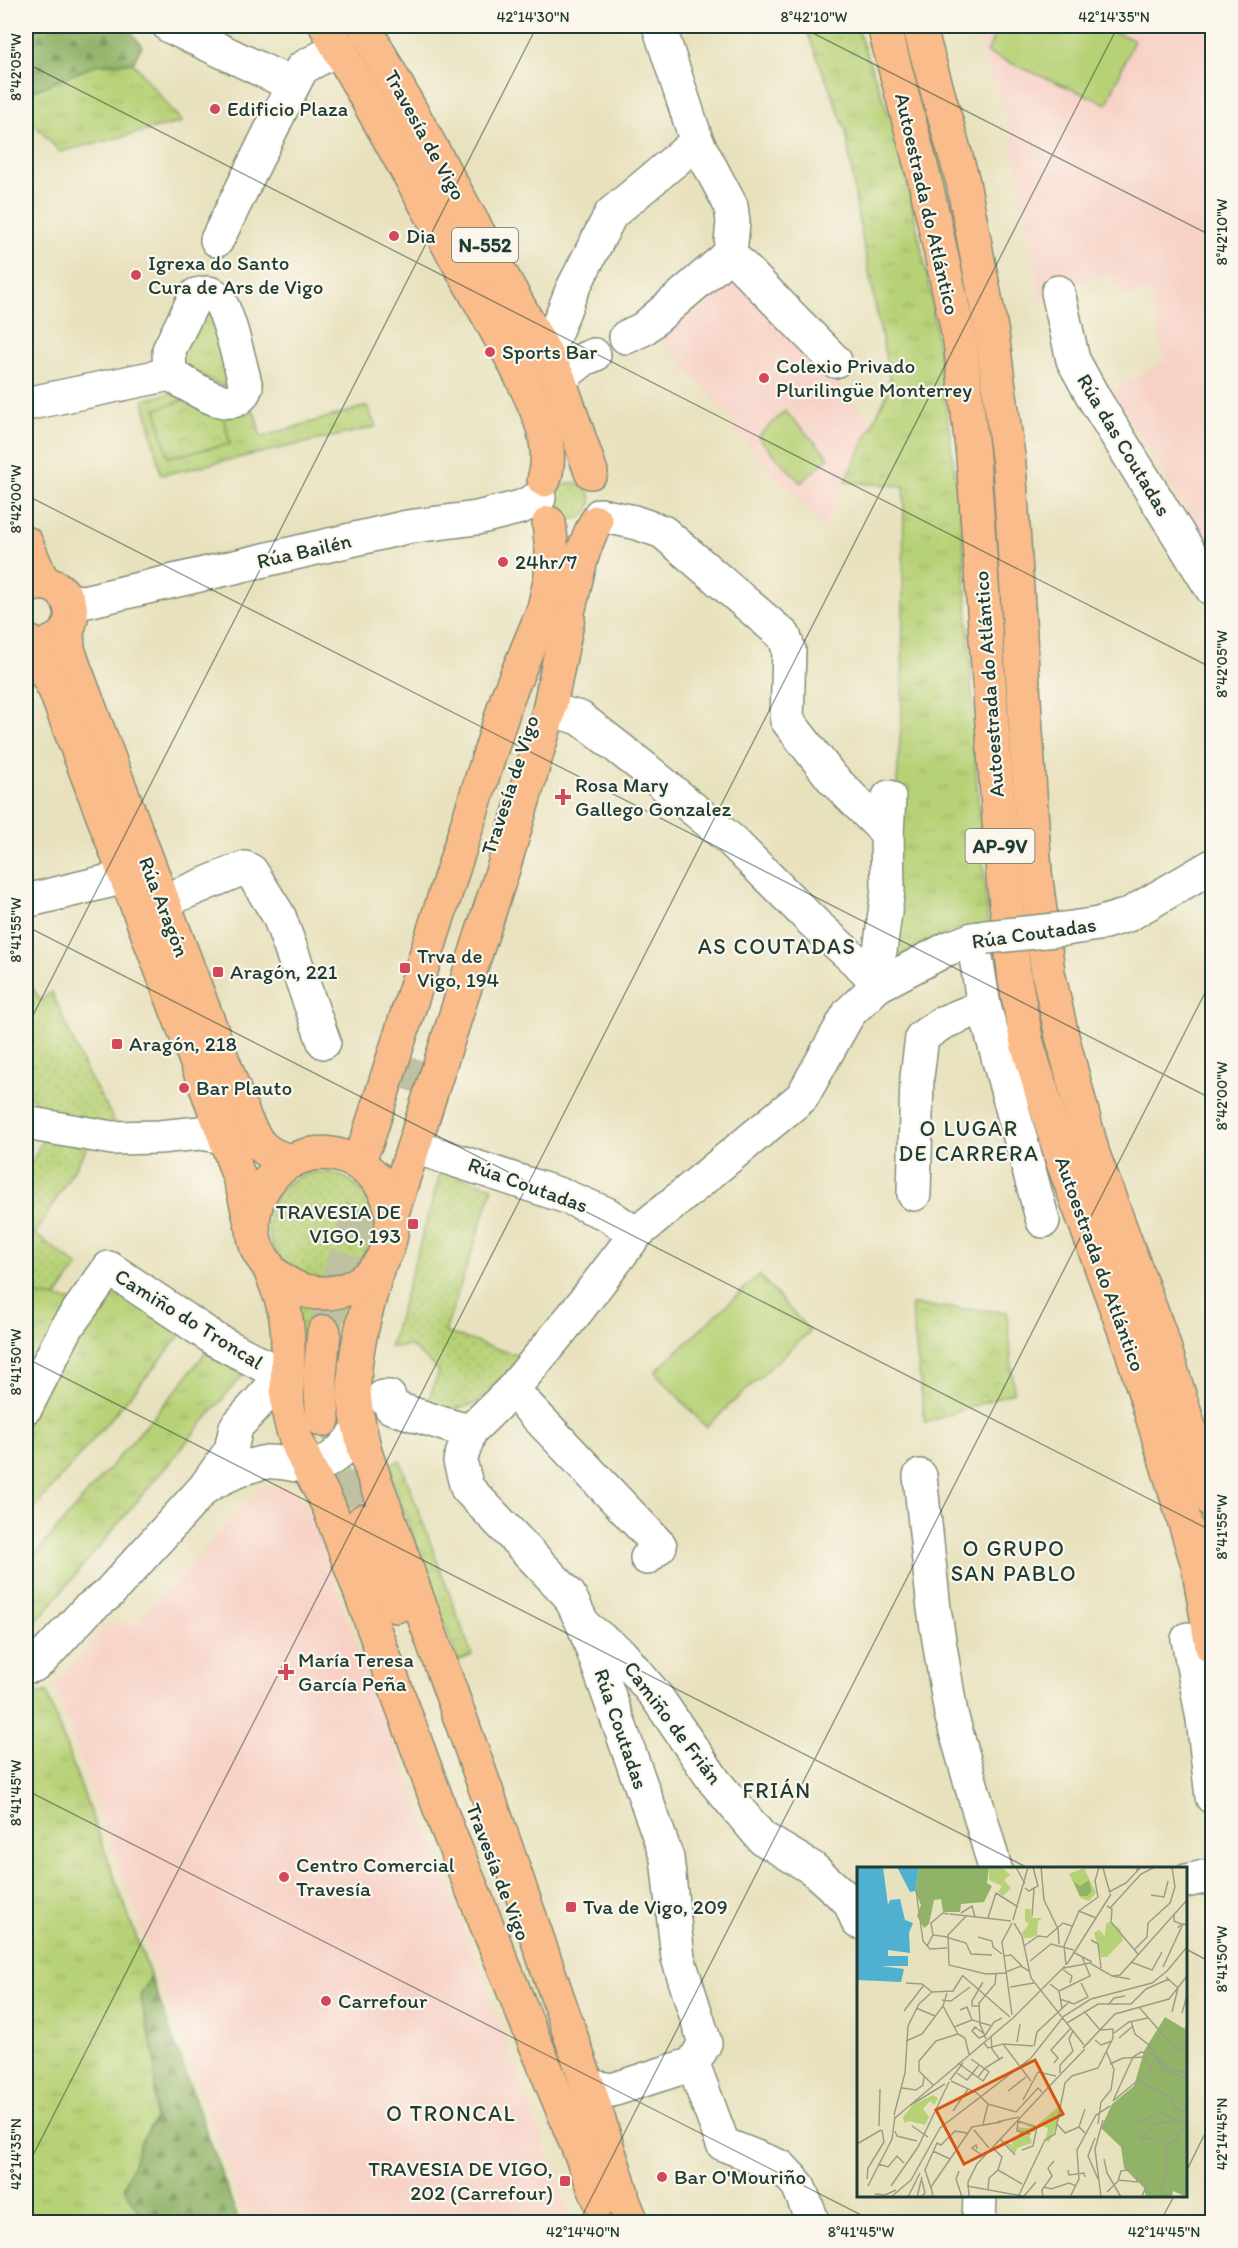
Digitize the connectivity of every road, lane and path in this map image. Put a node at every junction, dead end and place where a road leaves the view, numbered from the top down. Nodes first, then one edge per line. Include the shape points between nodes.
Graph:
1 (169, 26) edge
2 (364, 26) edge
3 (659, 26) edge
4 (884, 26) edge
5 (919, 26) edge
6 (333, 37) edge
7 (293, 85) junction
8 (697, 142) junction
9 (217, 240) dead end
10 (730, 254) junction
11 (1058, 292) dead end
12 (626, 337) dead end
13 (594, 355) dead end
14 (835, 361) dead end
15 (552, 367) junction
16 (170, 374) dead end
17 (26, 404) edge
18 (591, 472) junction
19 (544, 500) junction
20 (598, 519) junction
21 (26, 543) edge
22 (1212, 589) edge
23 (52, 601) edge
24 (556, 613) junction
25 (31, 656) edge
26 (548, 715) junction
27 (889, 796) dead end
28 (887, 834) junction
29 (1212, 866) edge
30 (126, 877) junction
31 (26, 901) edge
32 (162, 902) junction
33 (969, 942) junction
34 (872, 978) junction
35 (984, 1006) junction
36 (324, 1042) dead end
37 (419, 1049) tunnel mouth
38 (406, 1090) tunnel mouth
39 (26, 1123) edge
40 (225, 1137) junction
41 (398, 1141) junction
42 (354, 1160) junction
43 (292, 1161) junction
44 (914, 1194) dead end
45 (392, 1213) junction
46 (1043, 1221) dead end
47 (253, 1230) junction
48 (636, 1234) junction
49 (378, 1267) junction
50 (270, 1269) junction
51 (330, 1331) tunnel mouth
52 (287, 1371) junction
53 (512, 1390) junction
54 (386, 1397) dead end
55 (26, 1407) edge
56 (339, 1420) junction
57 (470, 1431) junction
58 (307, 1467) junction
59 (920, 1476) dead end
60 (205, 1487) junction
61 (1212, 1501) edge
62 (357, 1522) tunnel mouth
63 (647, 1558) dead end
64 (584, 1626) junction
65 (1200, 1643) edge
66 (26, 1667) edge
67 (1212, 1797) edge
68 (994, 1867) edge
69 (1212, 1875) edge
70 (1187, 1881) edge
71 (857, 1920) edge
72 (693, 2064) junction
73 (588, 2086) junction
74 (980, 2197) edge
75 (615, 2210) edge
76 (813, 2223) edge
77 (979, 2223) edge

1 - 7 street
2 - 15 main road, Travesía de Vigo / N-552
3 - 8 street
4 - 65 main road, Autoestrada do Atlántico / AP-9V via 927,189 960,341 973,457 1003,877 1027,1043 1064,1165 1131,1348 1198,1565
5 - 61 main road, Autoestrada do Atlántico / AP-9V via 963,182 994,345 1009,464 1035,872 1048,972 1093,1154 1163,1343
6 - 7 street, Travesía de Vigo via 302,68
6 - 19 main road, Travesía de Vigo / N-552 via 514,362 545,435 549,466
7 - 9 street, Travesía de Vigo
8 - 10 street via 731,206
8 - 15 street via 611,214 572,290
10 - 12 street via 643,329
10 - 14 street
11 - 22 street, Rúa das Coutadas via 1073,360
13 - 15 street
15 - 18 main road, Travesía de Vigo / N-552
16 - 17 street
18 - 19 main road via 561,467 551,473
18 - 20 main road, N-552 via 605,496
19 - 20 main road via 557,529 578,532
19 - 23 street, Rúa Bailén via 477,518 407,528 83,602
19 - 24 main road, Travesía de Vigo
20 - 24 main road, Travesía de Vigo / N-552
20 - 28 street via 634,522 663,532 784,636 789,650 787,720 832,778
21 - 23 main road, Rúa Aragón
23 - 25 main road via 54,642
23 - 32 main road, Rúa Aragón
24 - 26 main road, N-552
24 - 37 main road, Travesía de Vigo via 533,712
24 - 42 main road via 508,696 367,1142
25 - 30 main road, Rúa Aragón via 55,690
26 - 34 street via 558,712 580,718 636,761 732,841
26 - 41 main road, N-552 via 503,869
27 - 28 street
28 - 34 street via 888,890 880,951
29 - 33 street, Rúa Coutadas, bridge via 1128,915 1098,924
30 - 31 street
30 - 40 main road, Rúa Aragón
32 - 36 street via 239,870 251,871 279,916
32 - 43 main road, Rúa Aragón via 252,1134 269,1154
33 - 34 street, Rúa Coutadas
33 - 35 street
34 - 48 street, Rúa Coutadas via 802,1097
35 - 44 street via 942,1023 922,1037
35 - 46 street
38 - 41 main road
39 - 40 street via 112,1138 200,1133
40 - 47 main road, Rúa Aragón
41 - 45 main road, N-552
41 - 48 street, Rúa Coutadas via 564,1196 607,1214
42 - 43 main road via 322,1153
42 - 45 main road via 380,1182
43 - 47 main road via 262,1189 254,1210
45 - 49 main road via 388,1251
47 - 50 main road via 258,1250
48 - 53 street, Rúa Coutadas
49 - 50 main road via 344,1290 323,1294 303,1291 284,1282
49 - 56 main road via 354,1390
50 - 52 main road via 286,1319
51 - 56 main road
52 - 55 street, Camiño do Troncal via 276,1372 216,1340 109,1268 67,1327
52 - 58 main road via 288,1406
52 - 60 street via 236,1427 231,1450
53 - 57 street, Rúa Coutadas
53 - 63 street via 660,1546
54 - 57 street via 391,1407
56 - 58 street via 341,1451 326,1462
56 - 73 main road via 377,1488
57 - 64 street, Rúa Coutadas via 460,1461 467,1488 569,1595
58 - 60 street via 259,1463
58 - 75 main road via 329,1507 447,1828
59 - 68 street via 934,1610 951,1714
60 - 66 street via 108,1594 87,1610 42,1659
62 - 75 main road, Travesía de Vigo via 476,1812 584,2103
64 - 71 street, Camiño de Frián via 621,1654 656,1696 715,1782 762,1838 812,1868 850,1902
64 - 72 street, Rúa Coutadas via 667,1858 678,1958 705,2043
65 - 67 street
69 - 70 street
72 - 73 street via 612,2091
72 - 76 street via 723,2144 781,2167 798,2186
73 - 75 main road
74 - 77 street

